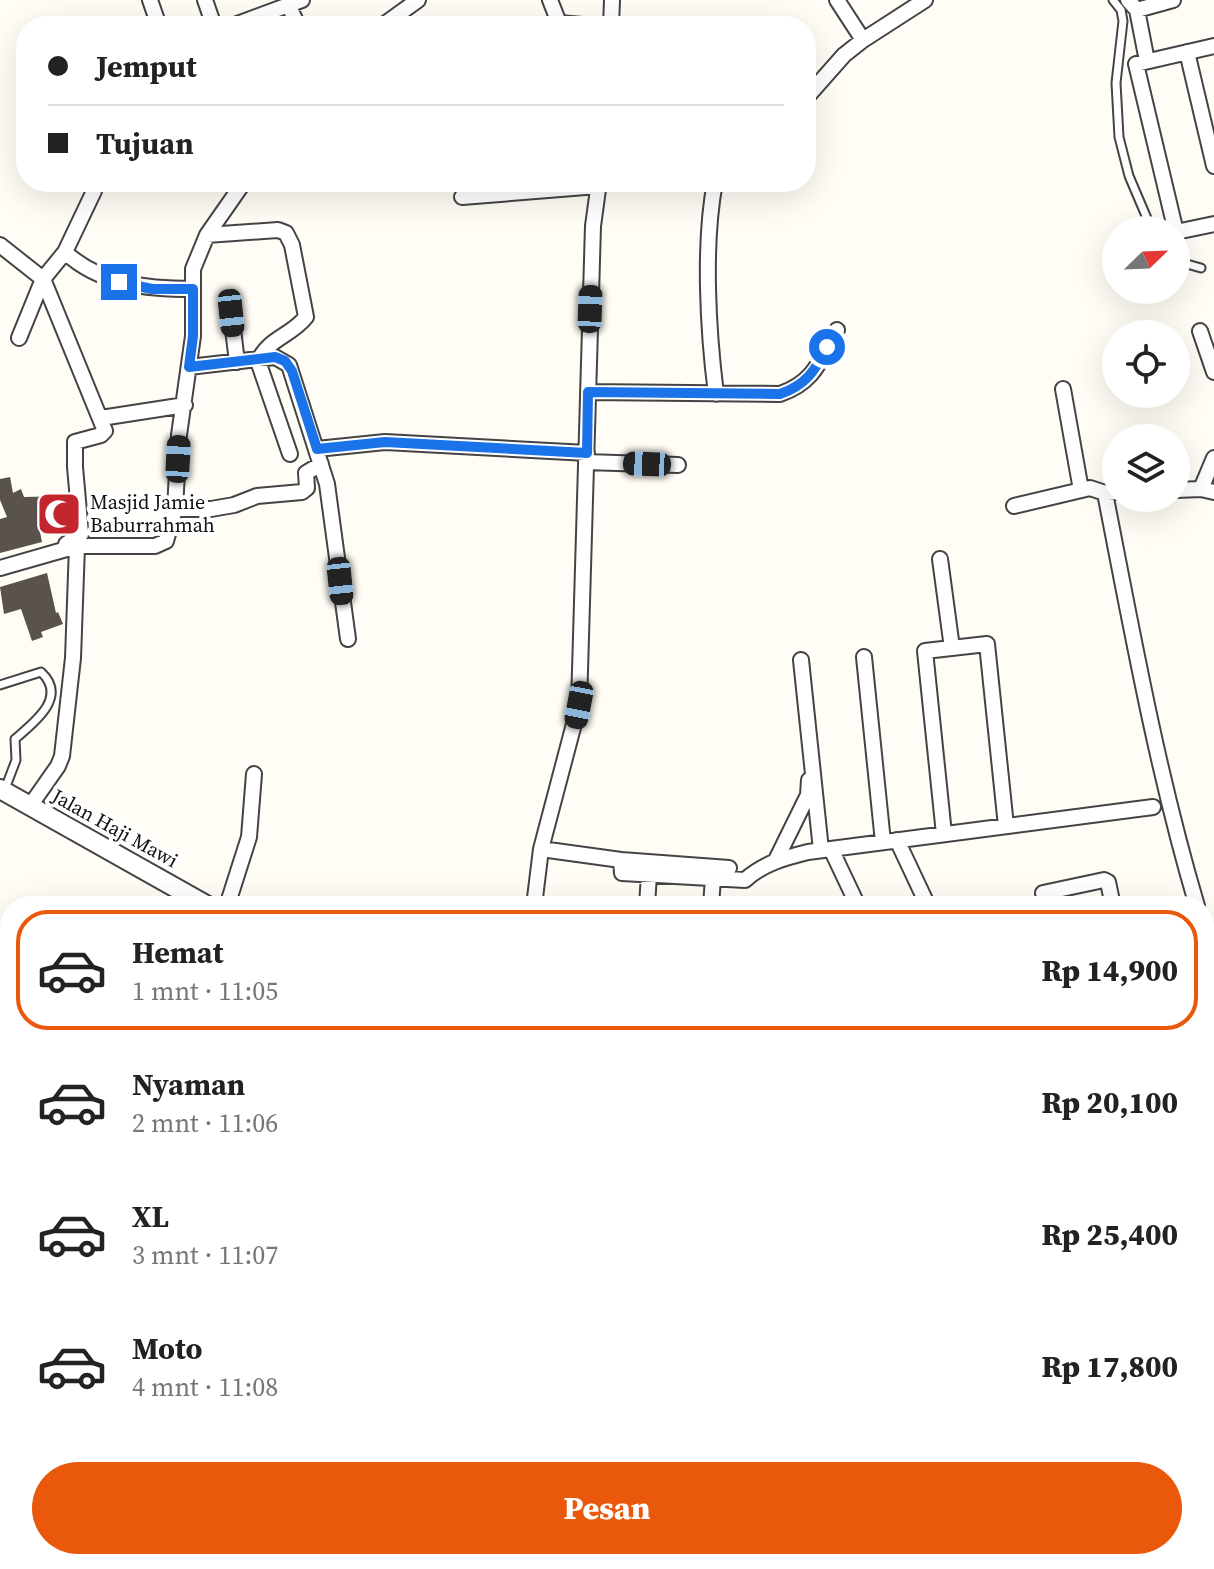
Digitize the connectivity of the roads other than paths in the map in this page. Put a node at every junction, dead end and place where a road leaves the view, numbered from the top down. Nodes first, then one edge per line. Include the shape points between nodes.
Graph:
1 (390, 0) edge
2 (418, 0) edge
3 (837, 0) edge
4 (925, 0) edge
5 (1113, 0) edge
6 (1173, 0) edge
7 (296, 3) edge
8 (1132, 5) edge
9 (267, 7) edge
10 (398, 15) joint
11 (863, 40) junction
12 (1214, 46) edge
13 (1187, 52) junction
14 (1147, 61) junction
15 (816, 87) edge
16 (1214, 166) edge
17 (94, 192) edge
18 (237, 192) edge
19 (478, 192) edge
20 (593, 192) edge
21 (713, 192) edge
22 (462, 197) dead end
23 (1146, 216) edge
24 (1214, 224) edge
25 (207, 235) junction
26 (0, 245) edge
27 (65, 252) junction
28 (1190, 265) edge
29 (1201, 268) dead end
30 (43, 279) junction
31 (193, 289) junction
32 (231, 313) dead end
33 (837, 330) dead end
34 (1200, 331) dead end
35 (19, 338) dead end
36 (258, 361) junction
37 (237, 362) junction
38 (189, 367) junction
39 (1214, 372) edge
40 (1063, 389) dead end
41 (588, 392) junction
42 (716, 394) junction
43 (185, 405) junction
44 (101, 418) junction
45 (317, 449) junction
46 (290, 454) dead end
47 (587, 457) junction
48 (1214, 458) edge
49 (321, 464) junction
50 (678, 465) dead end
51 (1081, 490) junction
52 (1208, 490) edge
53 (1102, 491) edge
54 (1014, 506) dead end
55 (175, 509) junction
56 (1114, 512) edge
57 (77, 546) junction
58 (940, 559) dead end
59 (0, 560) edge
60 (0, 568) edge
61 (348, 639) dead end
62 (952, 648) junction
63 (864, 657) dead end
64 (801, 660) dead end
65 (0, 685) edge
66 (812, 762) junction
67 (254, 774) dead end
68 (2, 790) edge
69 (30, 806) junction
70 (1153, 807) dead end
71 (1006, 826) junction
72 (944, 834) junction
73 (890, 841) junction
74 (541, 849) junction
75 (826, 849) junction
76 (621, 860) junction
77 (776, 860) junction
78 (729, 868) dead end
79 (649, 874) junction
80 (713, 878) junction
81 (1043, 893) dead end
82 (190, 896) edge
83 (230, 896) edge
84 (535, 896) edge
85 (648, 896) edge
86 (712, 896) edge
87 (852, 896) edge
88 (922, 896) edge
89 (1111, 896) edge
90 (1194, 896) edge

1 - 10 street
2 - 10 street
3 - 11 street
4 - 11 street
5 - 23 lane via 1123,21 1116,83 1119,137
6 - 8 street
7 - 9 street
8 - 14 street
11 - 15 street
12 - 13 street
13 - 14 street
13 - 16 street
14 - 24 street via 1136,64 1176,232
17 - 27 street
18 - 25 street
19 - 22 street
20 - 41 street
21 - 42 street via 710,350
25 - 31 street via 193,269
25 - 36 street via 278,230 292,245 306,317 267,345
26 - 30 street
27 - 30 street
27 - 31 street via 119,282
28 - 29 lane
30 - 35 street
30 - 44 street
31 - 38 street
32 - 37 street
33 - 42 street via 812,376 798,387 780,394
34 - 39 street
36 - 37 street
36 - 45 street via 275,357 289,365
36 - 46 street
37 - 38 street
38 - 43 street
40 - 51 street
41 - 42 street
41 - 47 street
43 - 44 street
43 - 55 street
44 - 59 street via 104,433 74,445 80,536
45 - 47 street via 385,442
45 - 49 street
47 - 50 street
47 - 74 street via 579,705
48 - 52 street
49 - 55 street via 306,473 307,488 302,492 257,496 211,509
49 - 61 street
51 - 53 street
51 - 54 street
55 - 57 street via 161,545
56 - 90 street via 1139,668
57 - 60 street
57 - 69 street via 62,756
58 - 62 street
62 - 71 street via 987,644
62 - 72 street via 925,651
63 - 73 street
64 - 66 street
65 - 68 lane via 41,672 53,694 15,739 16,760
66 - 75 street
66 - 77 street via 808,795
67 - 83 street via 249,837
68 - 69 street, Jalan Haji Mawi
69 - 82 street, Jalan Haji Mawi
70 - 71 street
71 - 72 street
72 - 73 street
73 - 75 street
73 - 88 street
74 - 76 street
74 - 84 street
75 - 77 street
75 - 87 street
76 - 78 street
76 - 79 street via 622,873
77 - 80 street via 745,880
79 - 80 street
79 - 85 street
80 - 86 street
81 - 89 street via 1104,880

